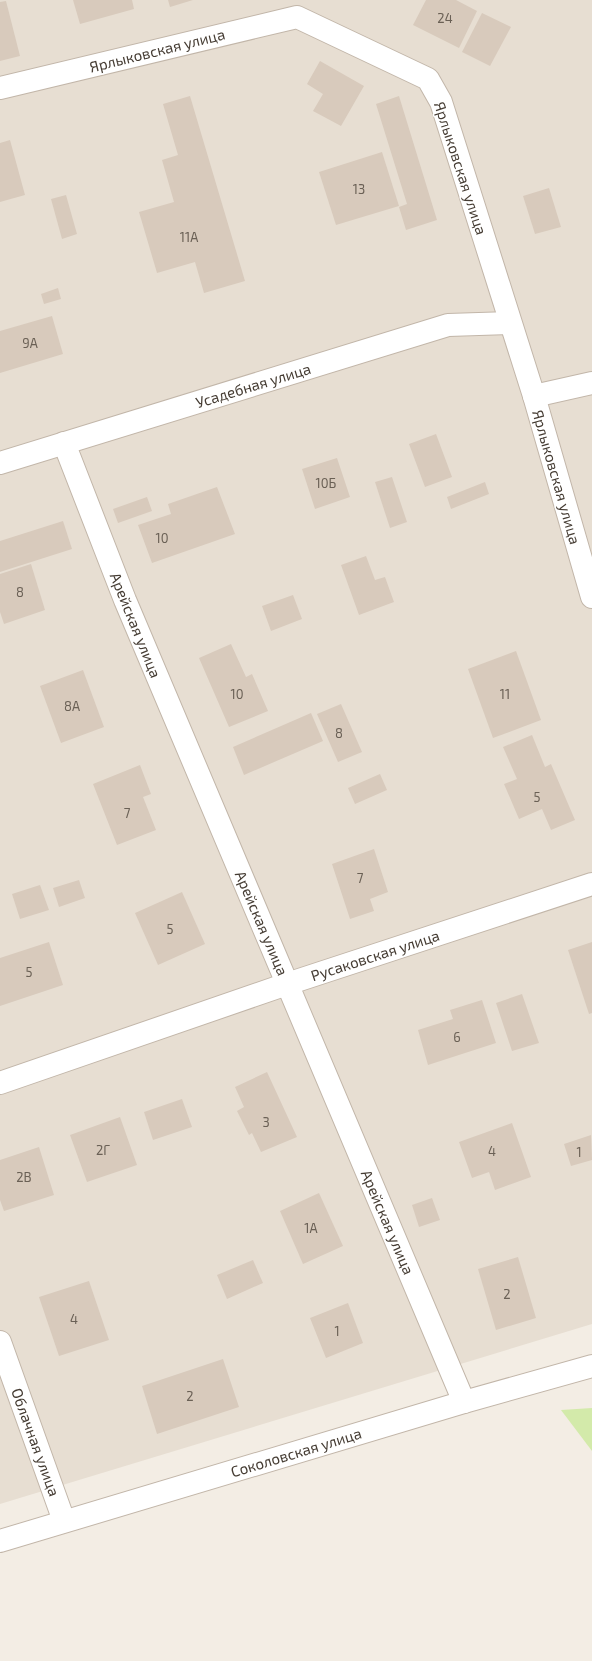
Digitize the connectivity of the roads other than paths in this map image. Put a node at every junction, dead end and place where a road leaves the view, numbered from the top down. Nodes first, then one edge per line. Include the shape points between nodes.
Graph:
1 (0, 88) edge
2 (510, 323) junction
3 (592, 382) edge
4 (534, 396) junction
5 (64, 443) junction
6 (0, 463) edge
7 (592, 598) edge
8 (592, 884) edge
9 (288, 984) junction
10 (0, 1083) edge
11 (0, 1342) edge
12 (592, 1366) edge
13 (464, 1402) junction
14 (64, 1521) junction
15 (0, 1541) edge

1 - 2 street, Ярлыковская улица via 297,17 428,79 441,102
2 - 4 street, Ярлыковская улица
2 - 5 street, Усадебная улица via 448,325
3 - 4 street
4 - 7 street, Ярлыковская улица
5 - 6 street, Усадебная улица
5 - 9 street, Арейская улица via 125,600
8 - 9 street, Русаковская улица
9 - 10 street, Русаковская улица
9 - 13 street, Арейская улица
11 - 14 street, Облачная улица
12 - 13 street, Соколовская улица
13 - 14 street, Соколовская улица
14 - 15 street, Соколовская улица

